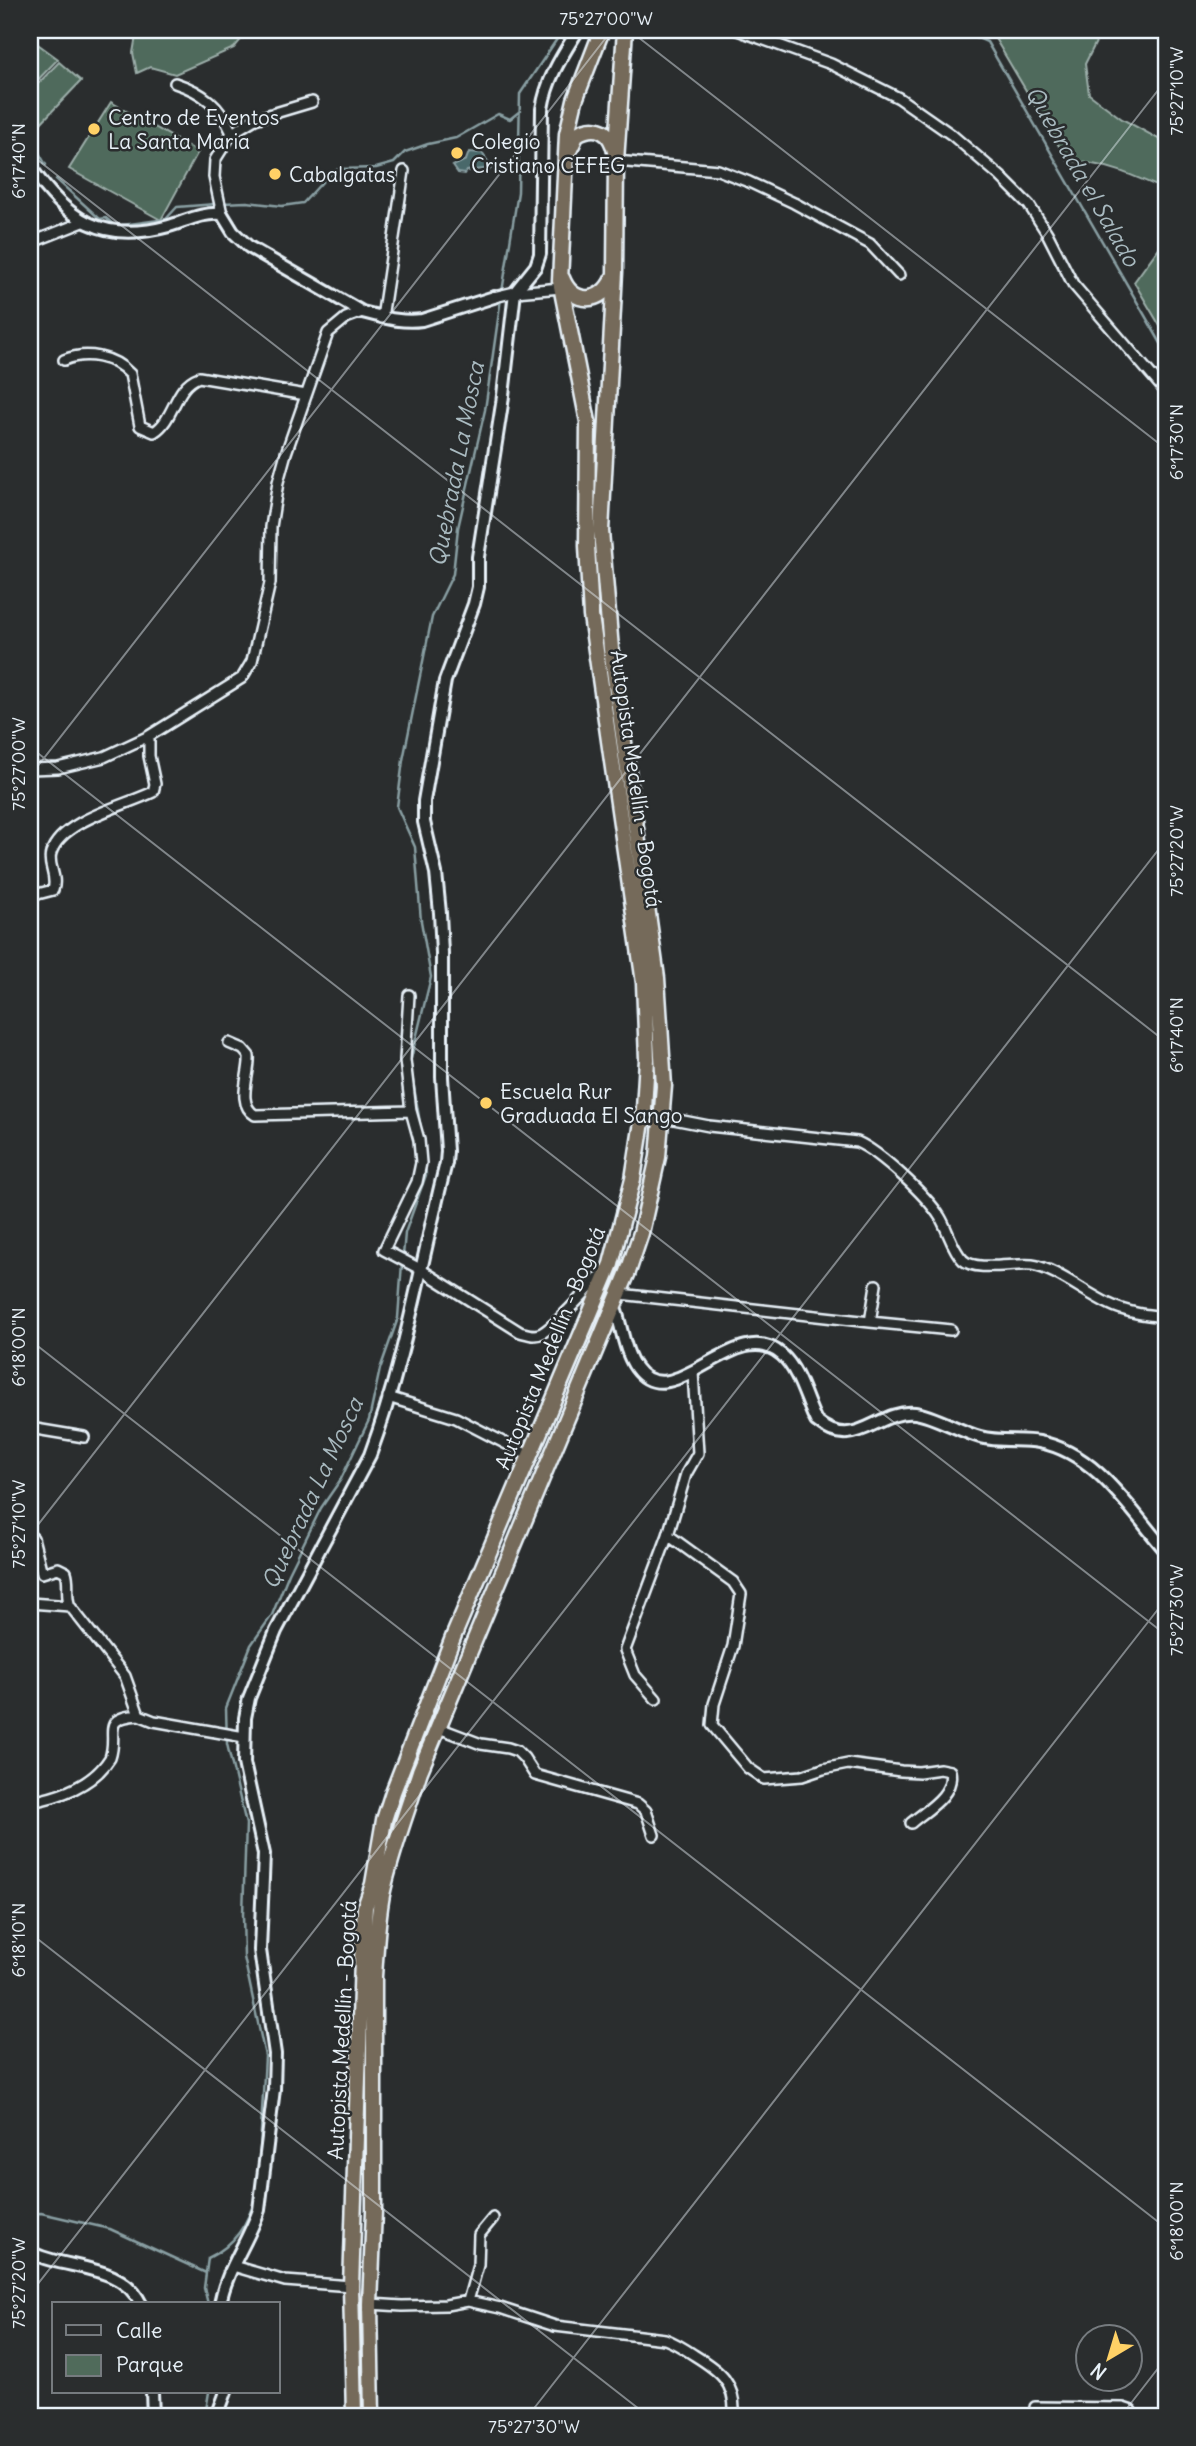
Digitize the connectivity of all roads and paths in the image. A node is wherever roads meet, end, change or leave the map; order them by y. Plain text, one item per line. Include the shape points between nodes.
1 (578, 30) edge
2 (602, 30) edge
3 (625, 30) edge
4 (737, 30) edge
5 (175, 83) dead end
6 (312, 102) dead end
7 (232, 133) junction
8 (616, 161) junction
9 (30, 166) edge
10 (565, 169) junction
11 (404, 171) dead end
12 (221, 212) junction
13 (83, 222) junction
14 (30, 243) edge
15 (561, 270) junction
16 (615, 272) junction
17 (899, 275) dead end
18 (561, 288) junction
19 (510, 293) junction
20 (494, 297) joint
21 (362, 312) junction
22 (382, 318) junction
23 (64, 360) dead end
24 (1166, 392) edge
25 (306, 394) junction
26 (149, 736) junction
27 (30, 769) edge
28 (30, 896) edge
29 (409, 995) dead end
30 (229, 1042) dead end
31 (411, 1111) junction
32 (663, 1117) junction
33 (611, 1264) junction
34 (420, 1269) junction
35 (876, 1285) dead end
36 (618, 1301) junction
37 (1166, 1317) edge
38 (870, 1322) junction
39 (951, 1330) dead end
40 (693, 1372) junction
41 (388, 1397) junction
42 (30, 1427) edge
43 (83, 1437) dead end
44 (530, 1456) junction
45 (668, 1535) junction
46 (30, 1536) edge
47 (1166, 1551) edge
48 (30, 1603) edge
49 (69, 1606) junction
50 (656, 1699) dead end
51 (139, 1715) junction
52 (439, 1728) junction
53 (239, 1736) junction
54 (30, 1802) edge
55 (911, 1823) dead end
56 (653, 1835) dead end
57 (493, 2218) dead end
58 (30, 2252) edge
59 (233, 2266) junction
60 (351, 2286) junction
61 (468, 2301) junction
62 (140, 2302) edge
63 (220, 2302) edge
64 (370, 2304) junction
65 (152, 2394) edge
66 (225, 2394) edge
67 (1035, 2407) dead end
68 (153, 2416) edge
69 (217, 2416) edge
70 (354, 2416) edge
71 (372, 2416) edge
72 (734, 2416) edge
73 (1132, 2416) edge

1 - 19 street via 545,91 540,254 536,266
2 - 10 highway, Autopista Medellín - Bogotá via 575,100
3 - 8 highway, Autopista Medellín - Bogotá
4 - 24 street via 831,64 899,98 953,135 1029,205 1073,284
5 - 7 street via 201,93 217,106
6 - 7 street via 255,119
7 - 12 street via 215,160
8 - 10 highway via 606,132 586,129 573,140
8 - 16 highway, Autopista Medellín - Bogotá
8 - 17 street via 718,170 749,182 870,243
9 - 13 street via 50,194
10 - 15 highway, Autopista Medellín - Bogotá
11 - 22 street
12 - 13 street via 128,233
12 - 21 street via 249,247
13 - 14 street
15 - 16 highway via 569,290 589,299 608,289
15 - 18 highway, Autopista Medellín - Bogotá
16 - 32 highway, Autopista Medellín - Bogotá via 601,531 611,649 658,986
18 - 19 street
18 - 33 highway, Autopista Medellín - Bogotá via 588,422 591,616 644,983 644,1109 633,1179
19 - 20 street
19 - 34 street via 502,404 478,557 478,587 445,681 424,801 440,913 447,1151
20 - 22 street via 422,320
21 - 22 street
21 - 25 street via 328,333
23 - 25 street via 91,355 124,368 130,374 140,426 154,432 190,380 200,377
25 - 26 street via 278,482 270,583 250,667 242,678
26 - 27 street via 104,757
26 - 28 street via 153,792 106,810 61,835 50,856 53,890
29 - 31 street via 405,1060
30 - 31 street via 249,1056 247,1104 255,1115
31 - 34 street via 421,1163 417,1182 384,1250
32 - 36 highway, Autopista Medellín - Bogotá via 641,1233
32 - 37 street via 857,1142 877,1154 934,1208 959,1254 969,1263 1033,1265 1111,1305
33 - 34 street via 554,1323 533,1335 520,1332
33 - 44 highway, Autopista Medellín - Bogotá
34 - 41 street
35 - 38 street
36 - 38 street
36 - 40 street via 627,1348 636,1368 649,1379 665,1382
36 - 52 highway, Autopista Medellín - Bogotá
38 - 39 street
40 - 45 street via 698,1453 686,1474
40 - 47 street via 723,1353 759,1346 783,1355 816,1421 832,1431 861,1432 893,1416 915,1413 981,1437 1054,1446 1092,1468
41 - 44 street via 456,1418
41 - 53 street via 370,1455 276,1630
42 - 43 street
44 - 60 highway, Autopista Medellín - Bogotá via 393,1792 365,1907
45 - 50 street via 625,1650 635,1675
45 - 55 street via 733,1582 741,1594 733,1646 712,1718 716,1730 748,1768 764,1779 802,1776 848,1764 950,1771 949,1787 942,1797
46 - 49 street via 42,1573 58,1568 66,1572
48 - 49 street
49 - 51 street via 125,1676
51 - 53 street
51 - 54 street via 125,1716 111,1726 110,1758 83,1786
52 - 56 street via 517,1751 534,1775 638,1804 646,1811
52 - 64 highway, Autopista Medellín - Bogotá via 400,1830 379,1918 374,1976
53 - 59 street via 264,1854 260,1950 275,2054 260,2210
57 - 61 street via 479,2235 478,2265
58 - 62 street via 115,2277 131,2288
59 - 60 street via 285,2281
59 - 63 street
60 - 70 highway, Autopista Medellín - Bogotá
61 - 64 street
61 - 72 street via 555,2326 674,2342 721,2373 729,2386
64 - 71 highway, Autopista Medellín - Bogotá
65 - 68 street
66 - 69 street
67 - 73 street via 1124,2408 1132,2411

